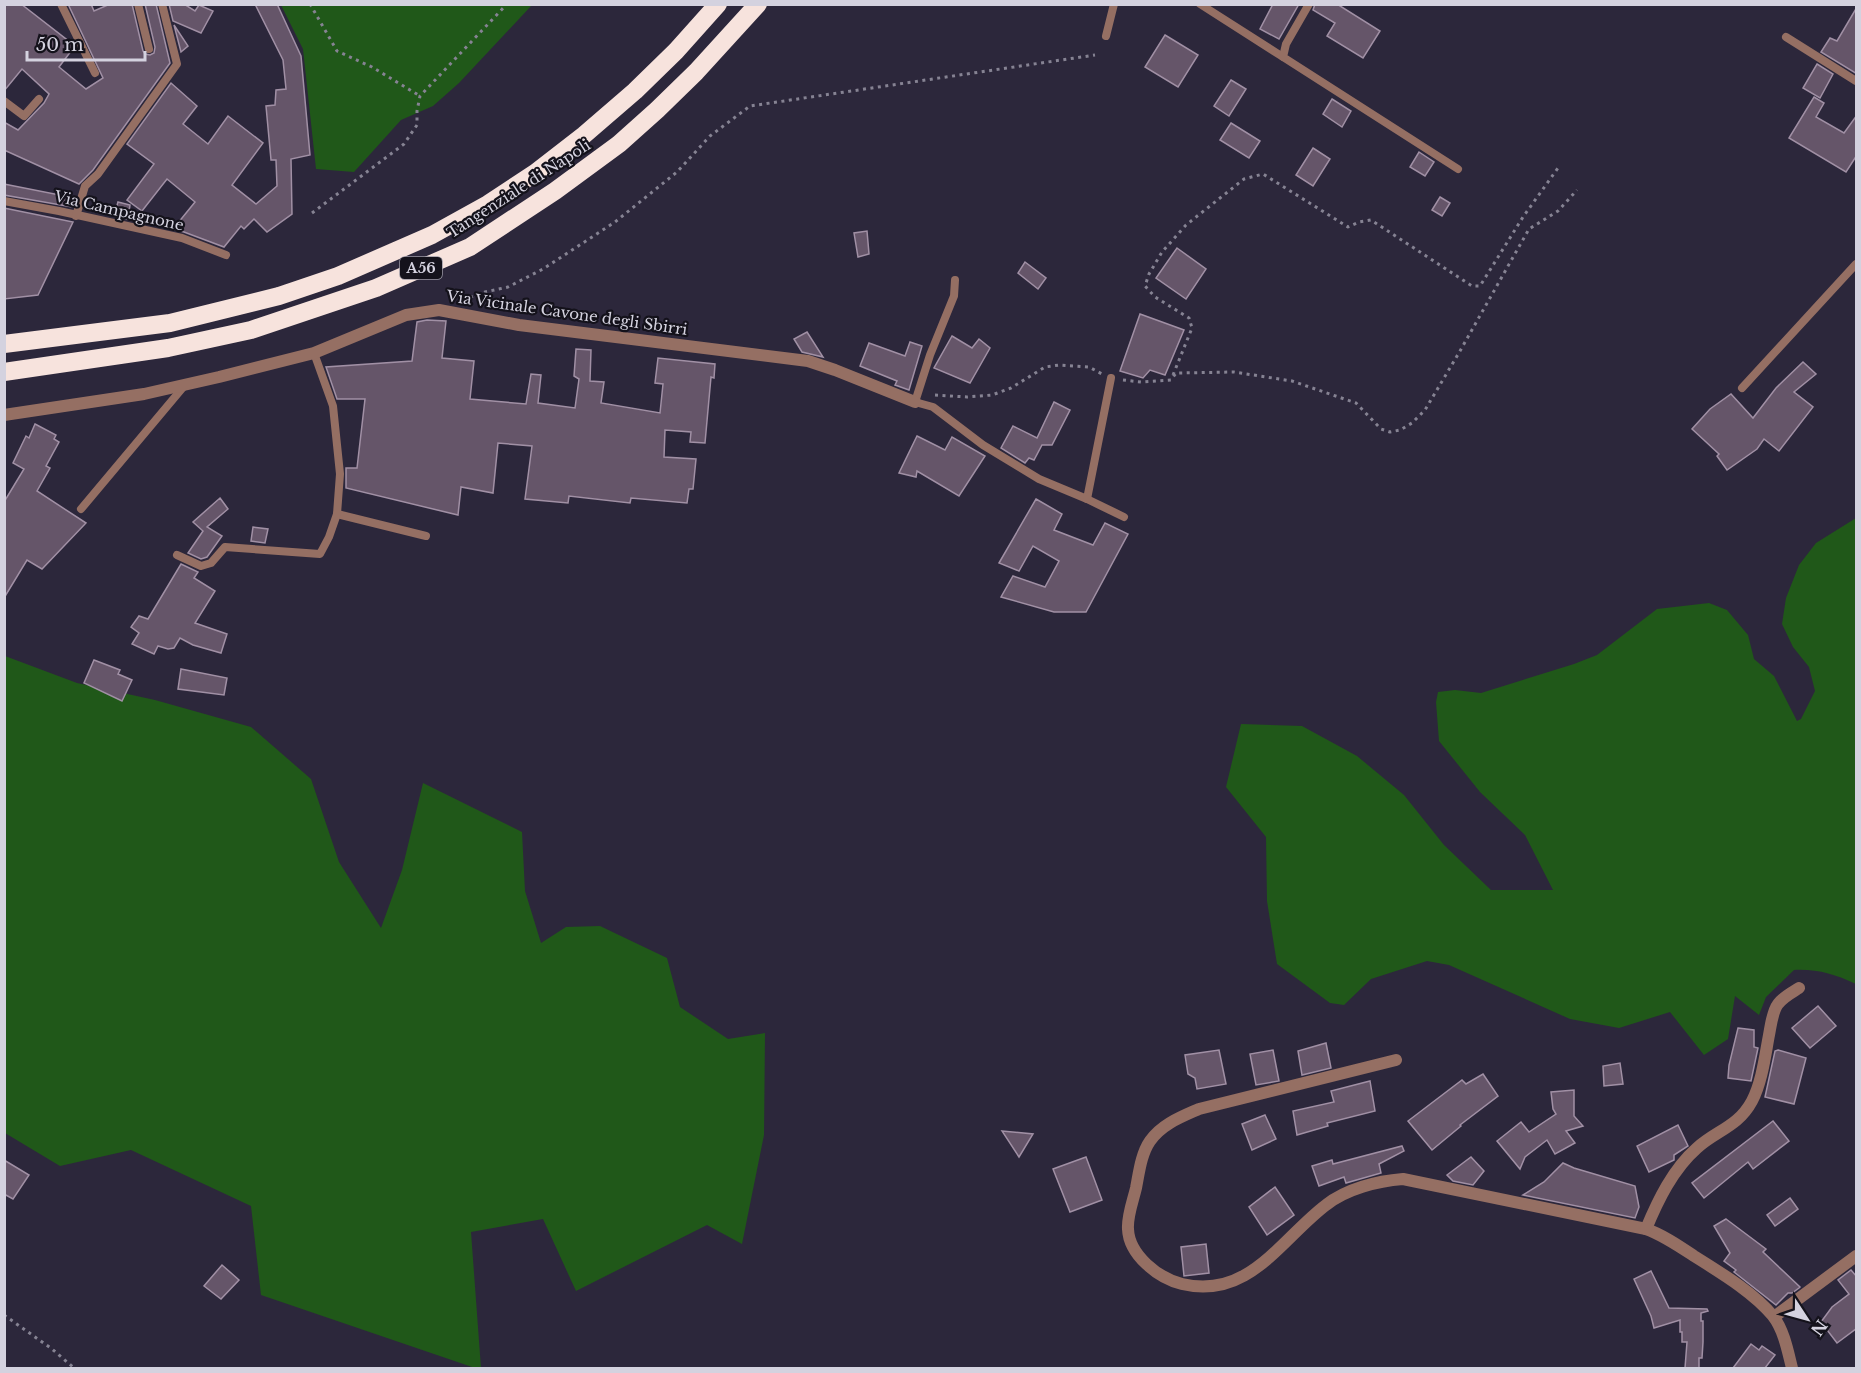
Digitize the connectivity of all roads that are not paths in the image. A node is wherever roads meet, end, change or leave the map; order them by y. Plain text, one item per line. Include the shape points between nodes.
1 (61, 4) edge
2 (138, 4) edge
3 (162, 4) edge
4 (718, 4) edge
5 (758, 4) edge
6 (1114, 4) edge
7 (1200, 4) edge
8 (1309, 4) edge
9 (1106, 36) dead end
10 (1786, 36) dead end
11 (149, 49) dead end
12 (1283, 57) junction
13 (95, 73) dead end
14 (1857, 81) edge
15 (39, 99) dead end
16 (4, 101) edge
17 (1458, 169) dead end
18 (4, 201) edge
19 (76, 216) junction
20 (226, 255) dead end
21 (1857, 264) edge
22 (955, 280) dead end
23 (4, 344) edge
24 (314, 353) junction
25 (4, 372) edge
26 (1112, 378) road end
27 (185, 385) junction
28 (1742, 388) dead end
29 (915, 402) junction
30 (4, 415) edge
31 (1088, 499) junction
32 (81, 509) dead end
33 (337, 514) junction
34 (1124, 518) dead end
35 (426, 536) dead end
36 (177, 555) dead end
37 (1799, 988) dead end
38 (1396, 1060) dead end
39 (1646, 1229) junction
40 (1857, 1256) edge
41 (1773, 1317) junction
42 (1792, 1368) edge

1 - 13 lane
2 - 11 lane
3 - 19 lane via 177,64 98,174 85,186
4 - 23 highway, Tangenziale di Napoli / A56 via 676,51 584,135 488,204 432,235 339,276 279,296 170,323
5 - 25 highway, Tangenziale di Napoli / A56 via 696,72 619,144 470,247 376,288 251,330 168,348
6 - 9 lane
7 - 12 lane
8 - 12 lane via 1286,44
10 - 14 lane
12 - 17 lane
15 - 16 lane via 24,116
18 - 19 lane, Via Campagnone
19 - 20 lane, Via Campagnone via 182,238
21 - 28 lane
22 - 29 lane via 954,296
24 - 27 street, Via Vicinale Cavone degli Sbirri
24 - 29 street, Via Vicinale Cavone degli Sbirri via 406,315 439,310 519,325 808,361
24 - 33 lane via 333,406 340,474
26 - 31 lane
27 - 30 street, Via Vicinale Cavone degli Sbirri
27 - 32 lane
29 - 31 lane via 933,406 983,445 1039,479
31 - 34 lane
33 - 35 lane
33 - 36 lane via 320,554 225,547 211,563 201,566
37 - 39 street via 1776,1006 1753,1098 1746,1110 1737,1122 1686,1158
38 - 39 street via 1199,1109 1158,1131 1142,1162 1128,1228 1143,1260 1157,1273 1182,1284 1217,1285 1247,1276 1326,1204 1342,1194 1385,1180 1402,1179
39 - 41 street via 1726,1276
40 - 41 street
41 - 42 street

